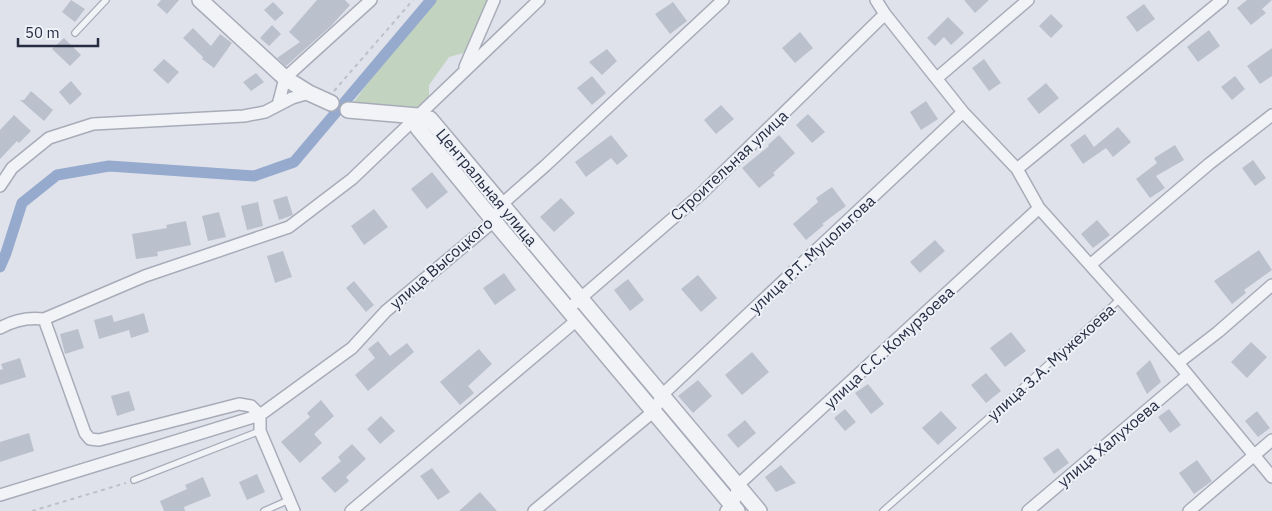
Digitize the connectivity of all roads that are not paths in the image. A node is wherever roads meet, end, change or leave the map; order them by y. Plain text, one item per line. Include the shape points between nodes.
1 (106, 0) edge
2 (200, 0) edge
3 (371, 0) edge
4 (494, 0) edge
5 (539, 0) edge
6 (723, 0) edge
7 (876, 0) edge
8 (1028, 0) edge
9 (1222, 0) edge
10 (885, 14) junction
11 (75, 33) dead end
12 (462, 72) junction
13 (285, 78) junction
14 (937, 78) junction
15 (309, 93) junction
16 (328, 102) road end
17 (278, 105) junction
18 (348, 110) dead end
19 (963, 112) junction
20 (1272, 115) edge
21 (420, 119) junction
22 (1017, 169) junction
23 (0, 186) edge
24 (502, 204) junction
25 (1039, 208) junction
26 (494, 221) junction
27 (1090, 265) junction
28 (1272, 285) edge
29 (580, 298) junction
30 (1120, 299) junction
31 (572, 315) junction
32 (0, 316) edge
33 (44, 319) junction
34 (11, 322) junction
35 (0, 328) edge
36 (1178, 363) junction
37 (1187, 376) junction
38 (662, 395) junction
39 (654, 412) junction
40 (260, 415) junction
41 (260, 431) junction
42 (1272, 440) edge
43 (1254, 455) junction
44 (1272, 477) edge
45 (134, 480) road end
46 (738, 485) junction
47 (0, 495) edge
48 (292, 506) edge
49 (732, 509) edge
50 (264, 511) edge
51 (351, 511) edge
52 (534, 511) edge
53 (759, 511) edge
54 (883, 511) edge
55 (1028, 511) edge
56 (1189, 511) edge

1 - 11 lane
2 - 13 street
3 - 13 street
4 - 12 street
5 - 12 street
6 - 24 street, улица Высоцкого
7 - 10 street, улица З.А. Мужехоева
8 - 14 street
9 - 22 street
10 - 14 street, улица З.А. Мужехоева
10 - 29 street, Строительная улица via 702,194
12 - 21 street
13 - 15 street
13 - 17 street
14 - 19 street, улица З.А. Мужехоева
15 - 16 street
15 - 17 street
17 - 23 street via 266,112 244,116 93,124 49,138 12,168
18 - 21 street
19 - 22 street, улица З.А. Мужехоева
19 - 38 street, улица Р.Т. Муцольгова
20 - 27 street
21 - 24 street, Центральная улица via 430,119
21 - 26 street, Центральная улица via 418,128
21 - 33 street via 352,179 289,227 145,276
22 - 25 street, улица З.А. Мужехоева
24 - 26 street, улица Высоцкого
24 - 29 street, Центральная улица
25 - 27 street, улица З.А. Мужехоева
25 - 46 street, улица С.С. Комурзоева
26 - 31 street, Центральная улица
26 - 40 street, улица Высоцкого via 386,311 352,348
27 - 30 street, улица З.А. Мужехоева
28 - 36 street
29 - 31 street, Строительная улица
29 - 38 street, Центральная улица
30 - 36 street
30 - 54 lane, улица З.А. Мужехоева
31 - 39 street, Центральная улица
31 - 51 street, Строительная улица
32 - 34 street
33 - 34 street
33 - 40 street via 85,433 90,439 99,440 239,404 251,406
34 - 35 street
36 - 37 street
37 - 43 street
37 - 55 street, улица Халухоева
38 - 39 street
38 - 46 street, Центральная улица
39 - 49 street, Центральная улица
39 - 52 street
40 - 41 street
40 - 47 street, улица Высоцкого
41 - 45 lane
41 - 48 street
42 - 43 street
43 - 44 street
43 - 56 street
46 - 49 street
46 - 53 street, Центральная улица
48 - 50 lane

